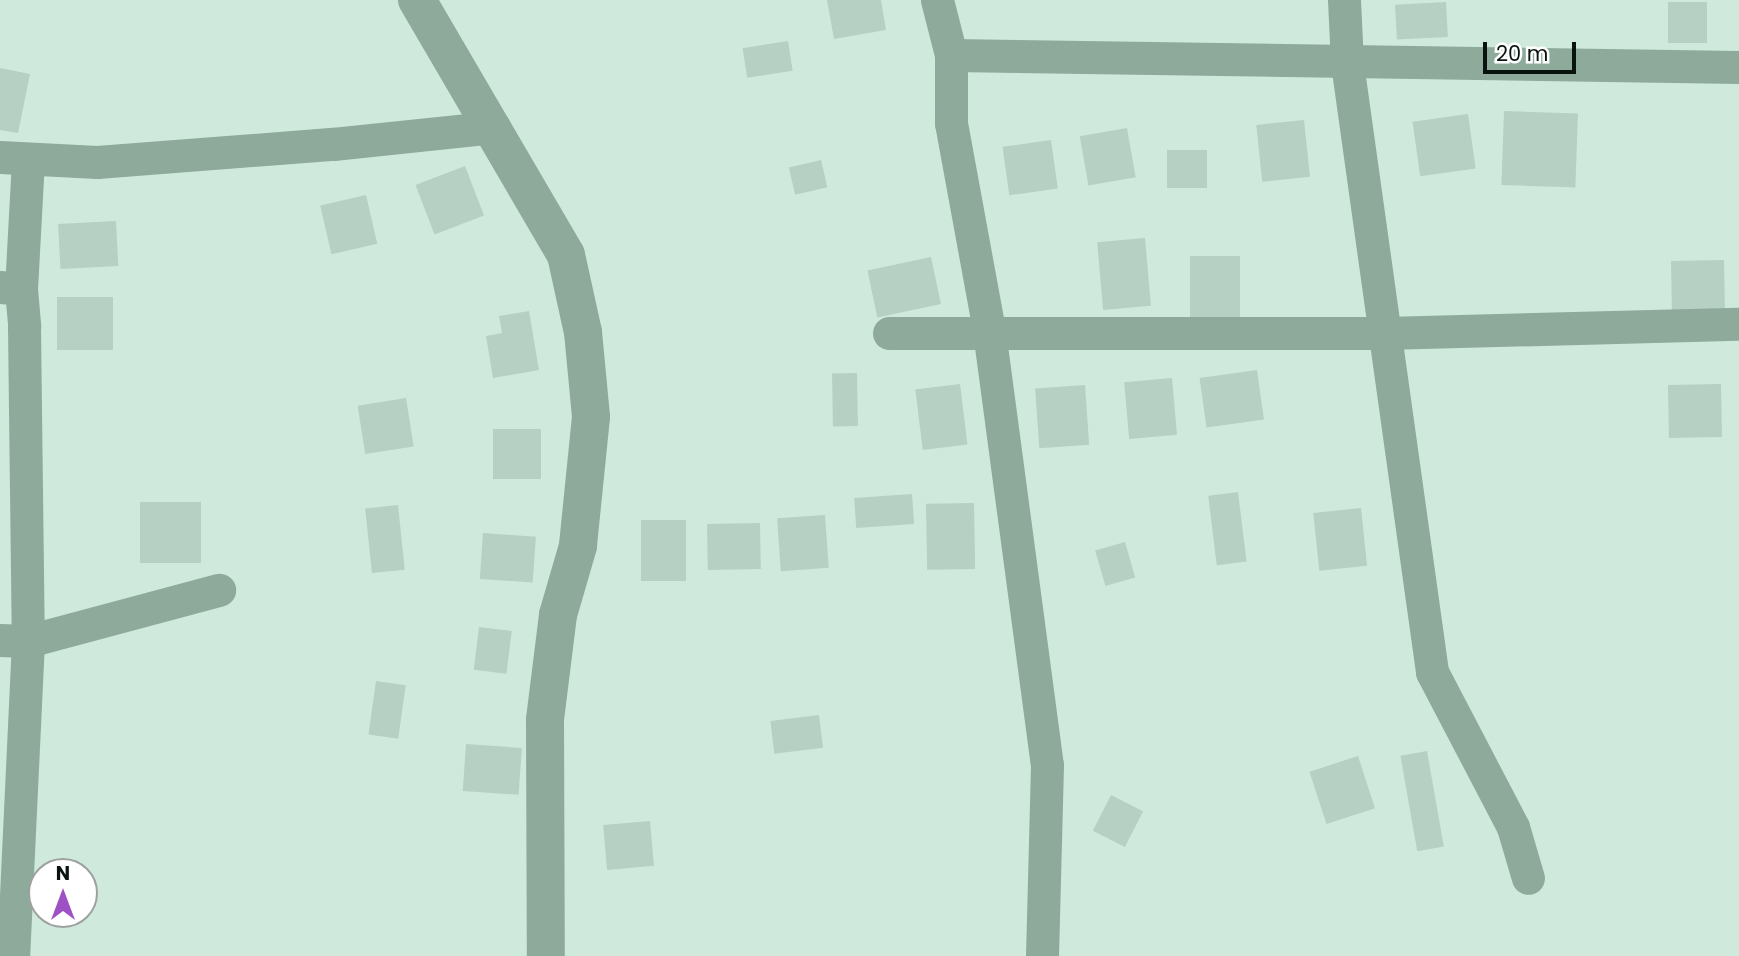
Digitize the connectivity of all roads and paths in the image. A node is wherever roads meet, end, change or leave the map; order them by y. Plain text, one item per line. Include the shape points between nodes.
1 (417, 0) edge
2 (937, 0) edge
3 (1344, 0) edge
4 (951, 55) junction
5 (1347, 63) junction
6 (1739, 67) edge
7 (494, 127) junction
8 (14, 158) edge
9 (11, 288) edge
10 (1739, 324) edge
11 (989, 331) junction
12 (889, 333) dead end
13 (1385, 333) junction
14 (219, 590) dead end
15 (14, 640) edge
16 (1528, 878) dead end
17 (13, 956) edge
18 (546, 956) edge
19 (1042, 956) edge

1 - 7 street
2 - 4 street
3 - 5 street
4 - 5 street
4 - 11 street via 951,123
5 - 6 street
5 - 13 street
7 - 8 street via 97,162
7 - 18 street via 566,255 583,332 591,417 578,546 558,615 545,720
8 - 9 street
9 - 15 street
10 - 13 street
11 - 12 street
11 - 13 street
11 - 19 street via 1046,765
13 - 16 street via 1432,672 1513,827
14 - 15 street
15 - 17 street

